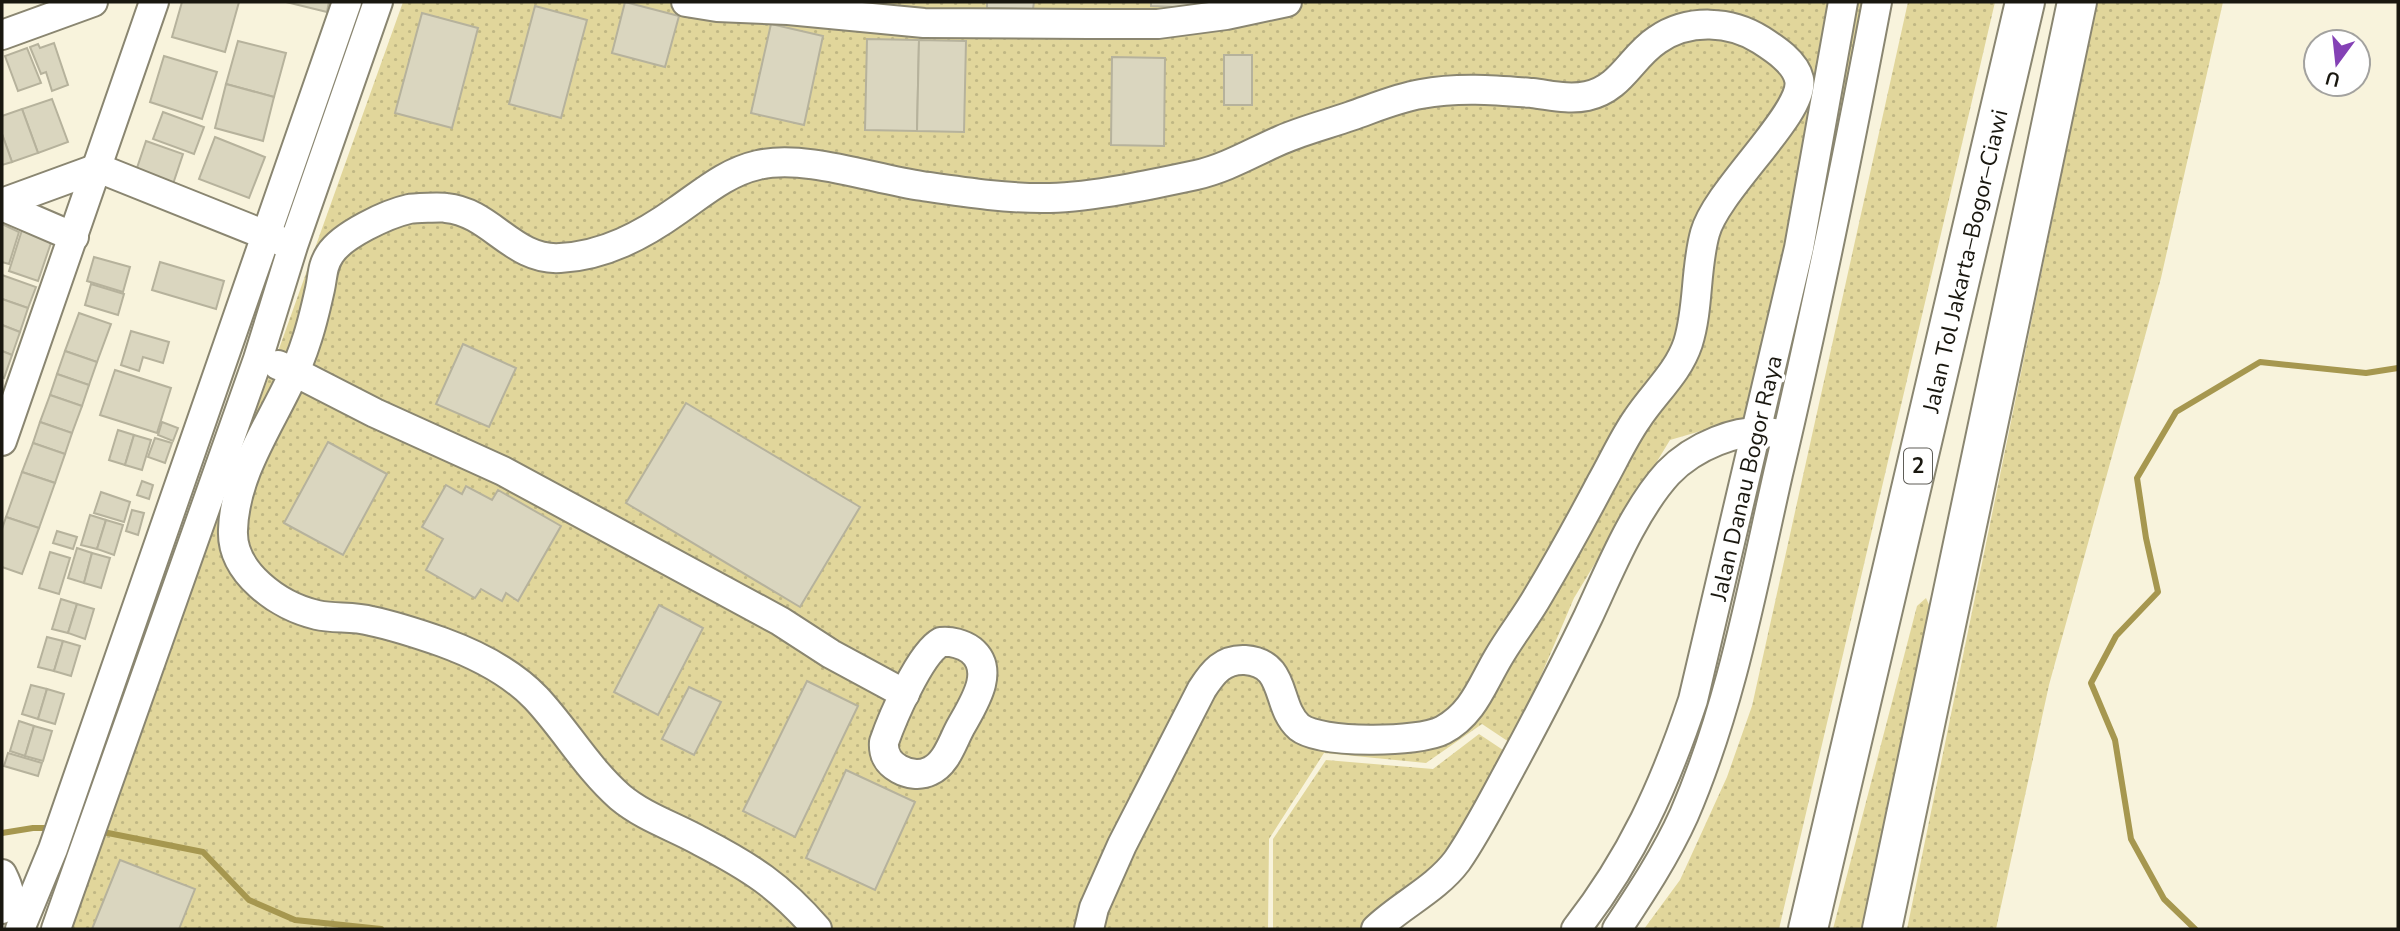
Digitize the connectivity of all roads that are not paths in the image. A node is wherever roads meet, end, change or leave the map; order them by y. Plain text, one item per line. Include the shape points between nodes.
1 (93, 2) edge
2 (154, 2) edge
3 (347, 2) edge
4 (378, 2) edge
5 (686, 2) edge
6 (1287, 2) edge
7 (1843, 2) edge
8 (1877, 2) edge
9 (2025, 2) edge
10 (2077, 2) edge
11 (829, 8) edge
12 (918, 12) edge
13 (2, 35) edge
14 (98, 168) junction
15 (2, 204) edge
16 (267, 236) junction
17 (74, 237) junction
18 (293, 246) junction
19 (258, 359) junction
20 (295, 372) junction
21 (1758, 430) junction
22 (1788, 435) junction
23 (2, 441) edge
24 (905, 694) junction
25 (2, 874) edge
26 (2, 909) edge
27 (20, 929) edge
28 (56, 929) edge
29 (817, 929) edge
30 (1089, 929) edge
31 (1376, 929) edge
32 (1576, 929) edge
33 (1617, 929) edge
34 (1808, 929) edge
35 (1882, 929) edge

1 - 13 street
2 - 14 street
3 - 16 street
4 - 18 street
5 - 11 street via 716,7
6 - 12 street via 1158,24
7 - 21 street, Jalan Danau Bogor Raya via 1799,248
8 - 22 street, Jalan Danau Bogor Raya
9 - 34 highway, Jalan Tol Jakarta–Bogor–Ciawi / 2
10 - 35 highway
11 - 12 street
14 - 15 street
14 - 16 street
14 - 17 street
15 - 17 street
16 - 18 street
16 - 27 street via 70,802
17 - 23 street
18 - 19 street
19 - 20 street
19 - 28 street
20 - 24 street via 503,471
20 - 29 street via 242,480 234,512 231,545 255,581 278,600 316,615 361,618 408,631 454,646 493,666 531,692 596,773 626,802 770,881
20 - 30 street via 306,345 325,259 345,238 407,209 443,207 474,214 533,257 558,258 594,253 630,240 727,176 762,163 793,162 922,186 1051,198 1203,174 1305,130 1435,91 1470,89 1566,97 1597,93 1623,76 1660,38 1683,29 1735,26 1758,38 1791,64 1801,88 1790,113 1716,206 1704,235 1687,348 1634,423 1469,709 1450,726 1425,737 1398,741 1314,734 1293,719 1273,674 1263,666 1238,660 1222,665 1213,673 1122,845
21 - 22 street
21 - 31 street via 1688,456 1668,473 1618,554 1555,686 1468,844 1444,876
21 - 32 street, Jalan Danau Bogor Raya via 1693,700 1673,759 1633,844
22 - 33 street, Jalan Danau Bogor Raya via 1746,620 1702,769 1683,818
24 - 24 street via 883,749 897,768 926,773 945,757 976,698 983,674 980,660 966,647 941,642 925,657
25 - 26 street via 10,890

